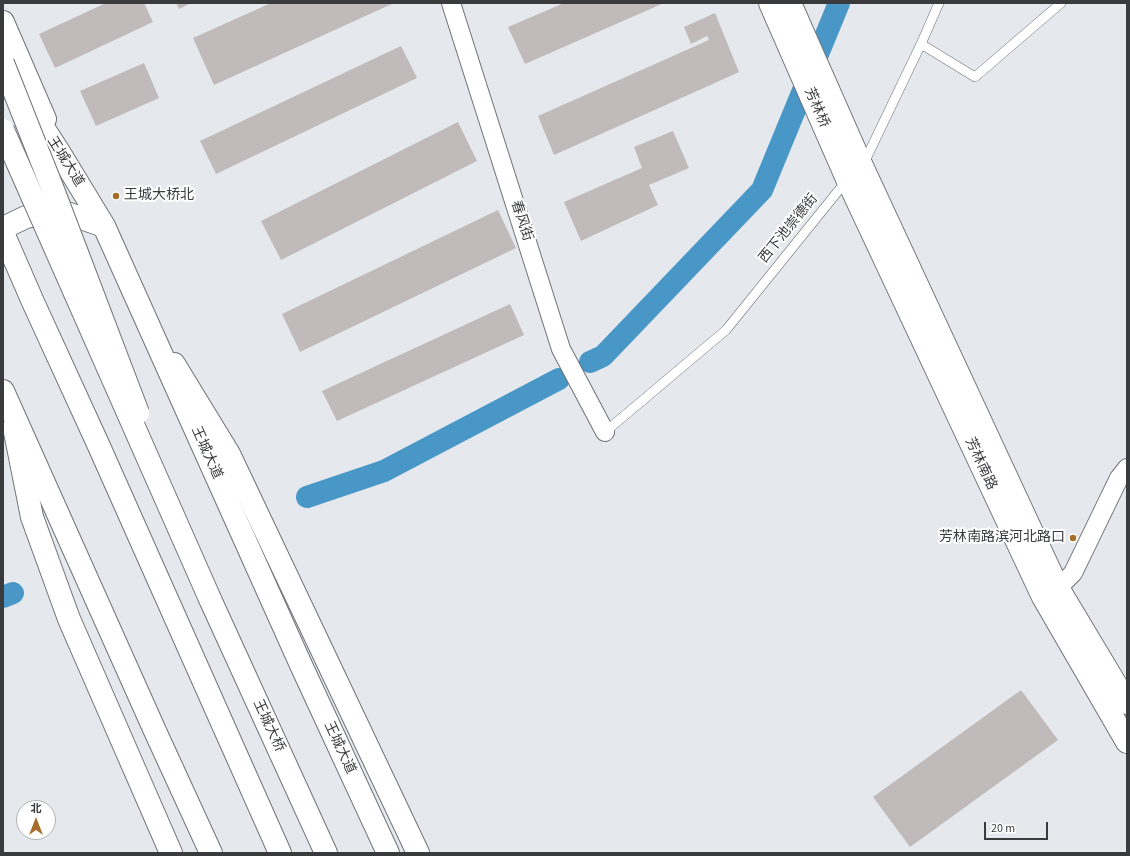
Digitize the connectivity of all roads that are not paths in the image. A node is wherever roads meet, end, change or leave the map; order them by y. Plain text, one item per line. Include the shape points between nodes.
1 (451, 3) edge
2 (770, 3) edge
3 (790, 3) edge
4 (939, 3) edge
5 (1061, 3) edge
6 (3, 22) edge
7 (793, 32) junction
8 (921, 44) junction
9 (3, 64) edge
10 (3, 130) edge
11 (59, 152) junction
12 (855, 173) junction
13 (104, 226) junction
14 (3, 228) edge
15 (3, 233) edge
16 (3, 245) edge
17 (33, 302) junction
18 (146, 318) junction
19 (6, 405) edge
20 (605, 432) joint
21 (1127, 468) edge
22 (1050, 592) junction
23 (210, 599) junction
24 (1127, 703) edge
25 (1127, 742) edge
26 (171, 853) edge
27 (210, 853) edge
28 (280, 853) edge
29 (326, 853) edge
30 (388, 853) edge
31 (418, 853) edge

1 - 20 street, 春风街 via 561,349
2 - 7 main road
3 - 7 main road
4 - 8 lane, 西下池崇德街
5 - 8 lane via 975,77
6 - 11 main road
7 - 12 main road, 芳林桥
8 - 12 lane, 西下池崇德街
9 - 11 main road, 王城大道
9 - 23 main road, bridge
10 - 23 main road, bridge
11 - 13 main road, 王城大道
12 - 20 lane, 西下池崇德街 via 726,330
12 - 22 main road, 芳林南路
13 - 14 main road via 61,211 26,217
13 - 18 main road, 王城大道
15 - 17 main road
16 - 17 main road
17 - 28 main road
18 - 30 main road, 王城大道
18 - 31 main road via 229,454
19 - 26 main road via 32,517 66,612
19 - 27 main road
21 - 22 street via 1119,478 1073,573
22 - 24 main road, 芳林南路
22 - 25 main road, 芳林南路
23 - 29 main road, 王城大桥

